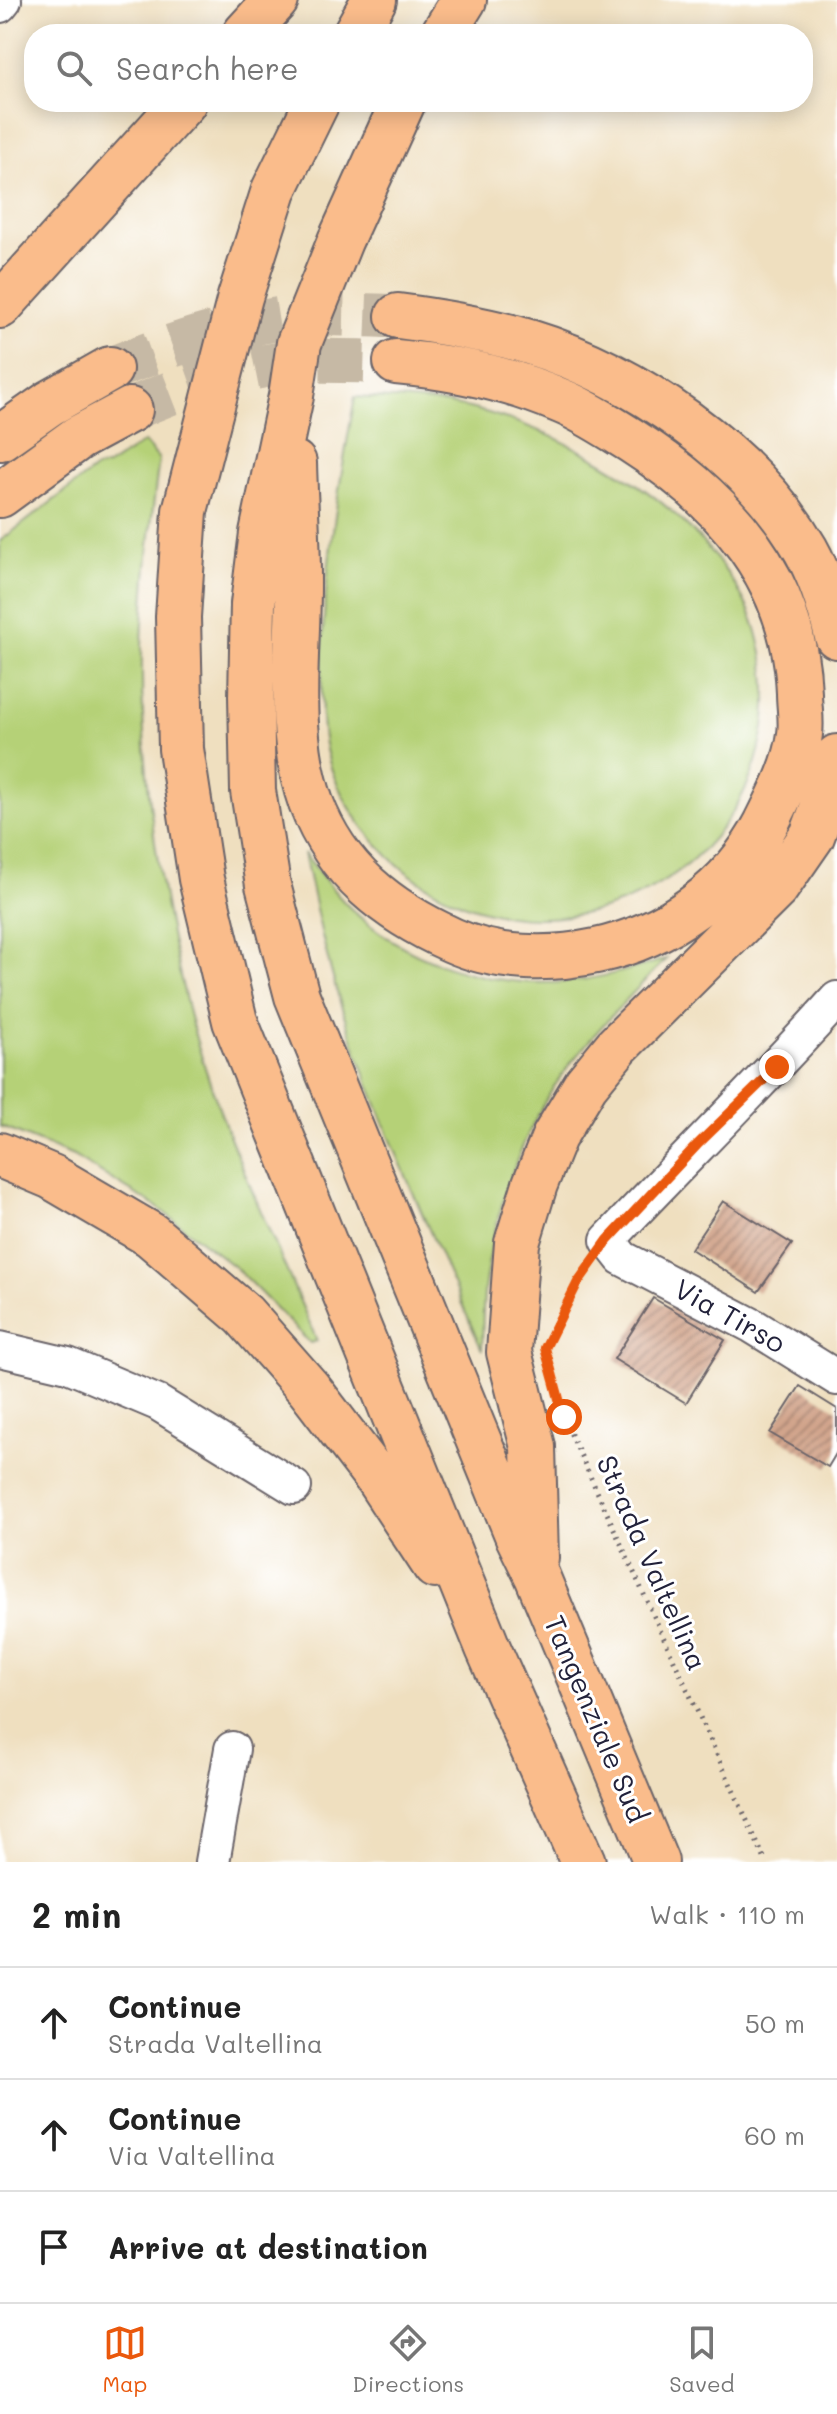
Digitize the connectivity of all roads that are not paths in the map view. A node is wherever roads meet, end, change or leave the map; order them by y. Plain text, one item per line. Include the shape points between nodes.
1 (276, 0) edge
2 (374, 0) edge
3 (464, 0) edge
4 (254, 24) edge
5 (361, 24) edge
6 (449, 24) edge
7 (175, 112) edge
8 (312, 112) edge
9 (398, 112) edge
10 (0, 306) edge
11 (398, 316) tunnel mouth
12 (396, 362) tunnel mouth
13 (110, 369) tunnel mouth
14 (291, 396) junction
15 (130, 410) tunnel mouth
16 (0, 438) edge
17 (0, 495) edge
18 (837, 636) edge
19 (837, 757) edge
20 (837, 999) edge
21 (0, 1155) edge
22 (0, 1349) edge
23 (837, 1378) edge
24 (294, 1487) dead end
25 (537, 1576) junction
26 (488, 1648) junction
27 (232, 1749) dead end
28 (212, 1862) edge
29 (583, 1862) edge
30 (656, 1862) edge

1 - 4 highway
2 - 5 highway
3 - 6 highway
7 - 10 highway
8 - 26 highway via 270,204 240,297 185,511 178,617 181,749 201,879 235,1021
9 - 14 highway via 299,343
11 - 18 highway via 459,324 531,343 598,370 663,406 716,446 782,514 807,552
12 - 14 highway via 451,367 511,383 563,401 609,427 655,456 732,522 779,594 790,625 799,690 800,733 785,787 757,840 718,888 672,924 621,946 568,957 500,954 463,946 414,923 372,893 335,852 311,802 295,728 298,577
13 - 16 highway
14 - 25 highway, Tangenziale Sud via 253,604 253,791 268,885 297,996
15 - 17 highway via 78,438
19 - 25 highway via 812,836 776,888 617,1046 586,1084 554,1137 535,1184 517,1243 509,1352 533,1447
20 - 23 street, Via Tirso via 697,1145 615,1249
21 - 26 highway via 52,1177 151,1235 244,1315 377,1478
22 - 24 street via 68,1365 158,1403
25 - 30 highway, Tangenziale Sud
26 - 29 highway
27 - 28 street

